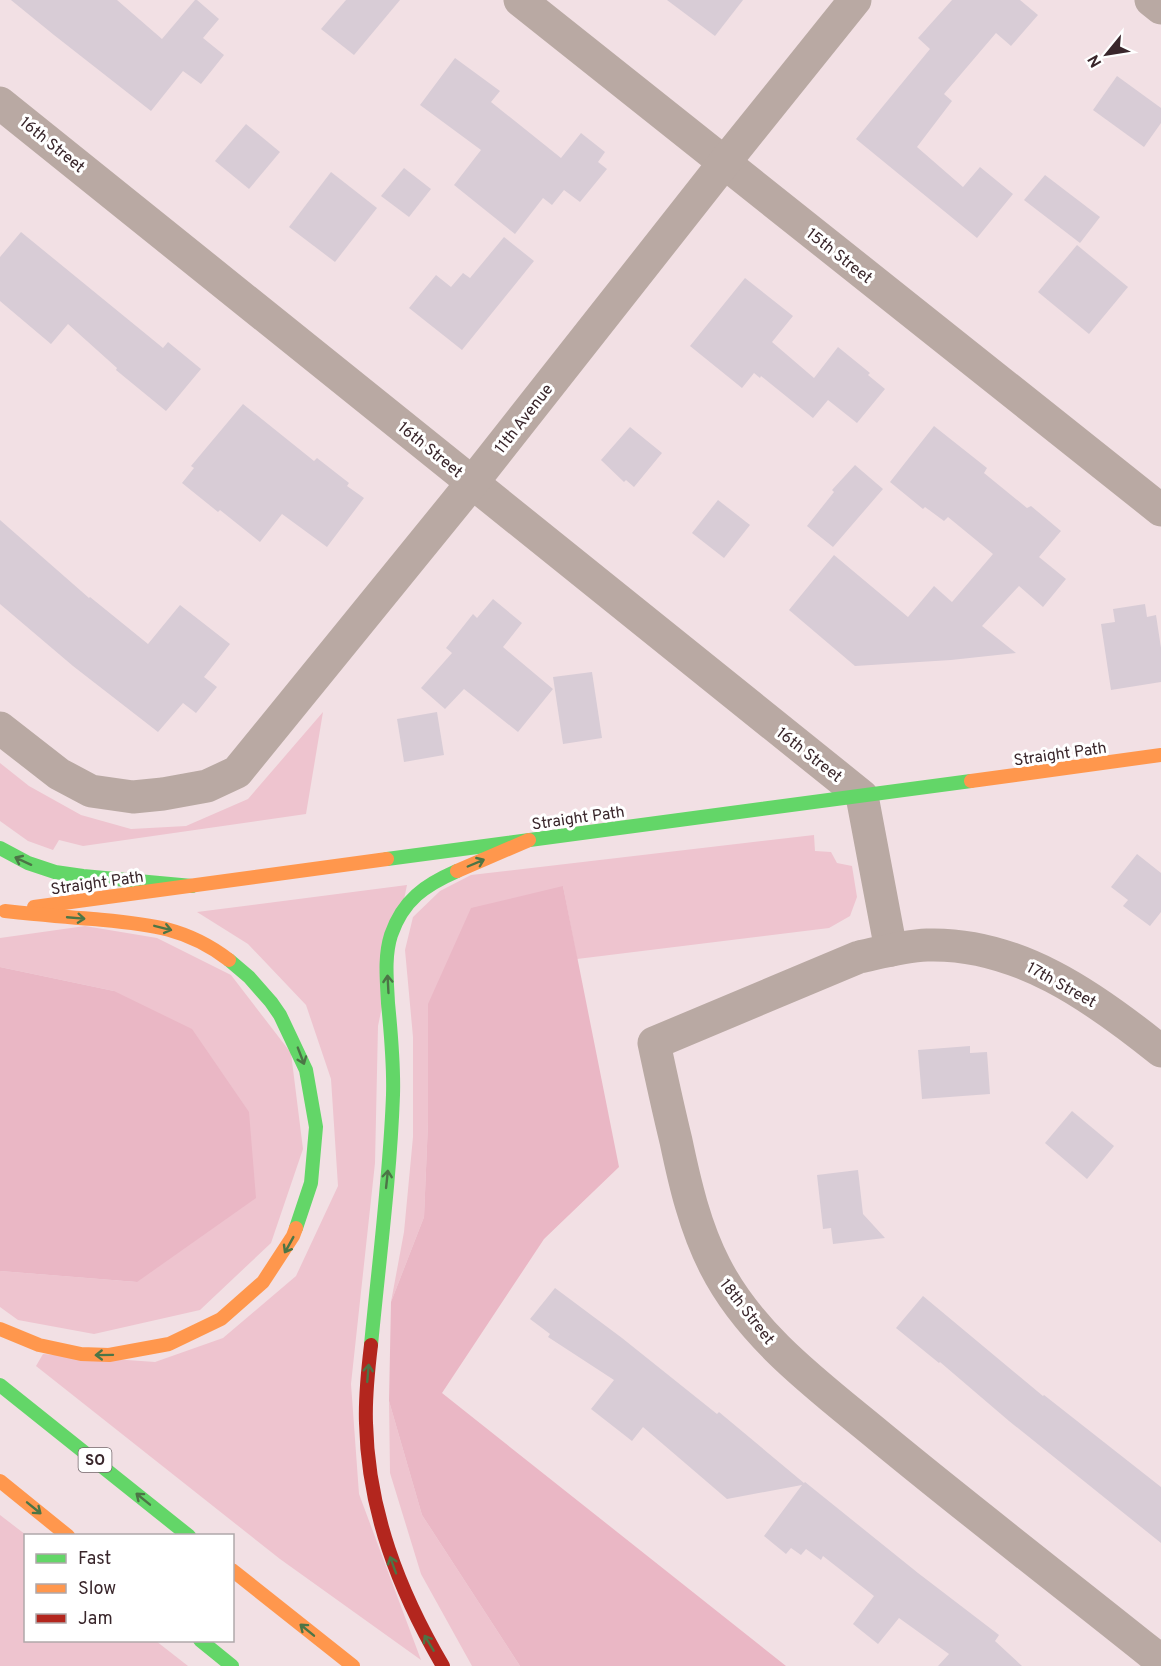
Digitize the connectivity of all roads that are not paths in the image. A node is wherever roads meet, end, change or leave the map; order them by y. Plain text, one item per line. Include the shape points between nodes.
1 (520, 0) edge
2 (855, 0) edge
3 (1151, 0) edge
4 (1161, 8) edge
5 (0, 103) edge
6 (724, 163) junction
7 (472, 483) junction
8 (1161, 510) edge
9 (0, 728) edge
10 (1161, 755) edge
11 (862, 796) junction
12 (529, 840) junction
13 (0, 848) edge
14 (192, 886) junction
15 (2, 911) edge
16 (891, 950) junction
17 (1161, 1051) edge
18 (0, 1329) edge
19 (0, 1385) edge
20 (0, 1481) edge
21 (66, 1534) edge
22 (186, 1534) edge
23 (234, 1572) edge
24 (201, 1642) edge
25 (1161, 1661) edge
26 (232, 1666) edge
27 (353, 1666) edge
28 (444, 1666) edge

1 - 6 street, 15th Street
2 - 6 street, 11th Avenue
3 - 4 street
5 - 7 street, 16th Street
6 - 7 street, 11th Avenue
6 - 8 street, 15th Street
7 - 9 street, 11th Avenue via 237,772 207,786 163,794 133,797 91,791 59,774
7 - 11 street, 16th Street
10 - 11 main road, Straight Path
11 - 12 main road, Straight Path
11 - 16 street
12 - 14 main road, Straight Path
28 -> 12 main road via 416,1619 391,1562 374,1496 366,1424 393,1091 388,944 403,912 424,888
14 -> 13 main road via 62,874 30,864
14 - 15 main road, Straight Path
15 -> 18 main road via 157,926 202,943 222,956 259,987 288,1028 307,1072 316,1117 316,1141 311,1189 285,1252 257,1289 205,1329 162,1348 95,1355 51,1349
16 - 17 street, 17th Street via 952,946 1017,960 1067,984
16 - 25 street, 18th Street via 859,957 654,1043 681,1167 704,1244 733,1296 795,1366
22 -> 19 main road, SO
20 -> 21 main road
27 -> 23 main road
24 - 26 main road

